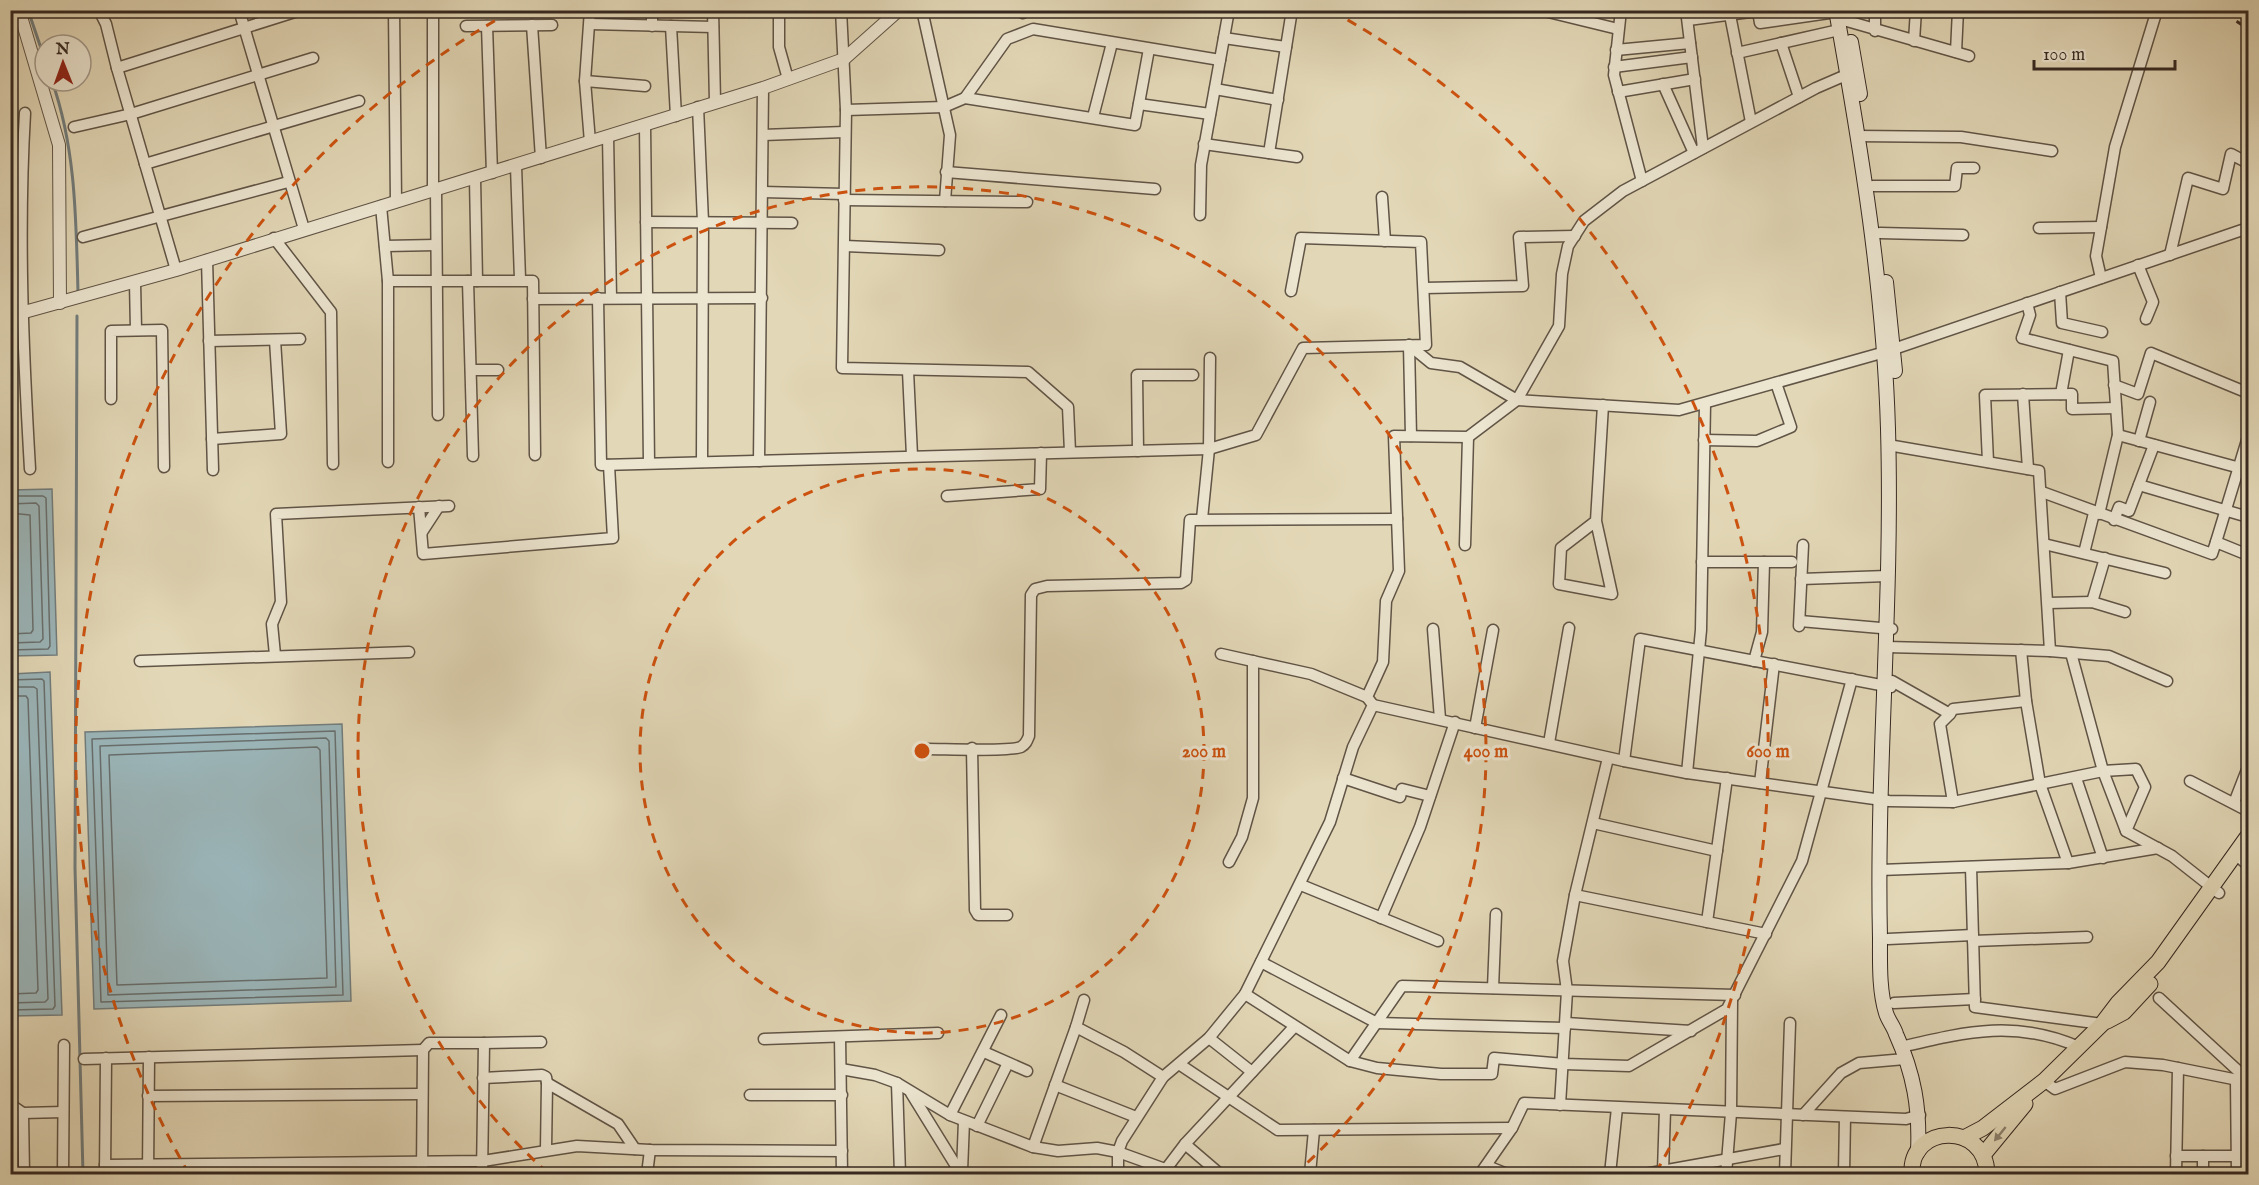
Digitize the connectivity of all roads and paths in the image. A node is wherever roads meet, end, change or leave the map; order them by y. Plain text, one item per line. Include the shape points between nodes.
1 (19, 10) edge
2 (99, 10) edge
3 (239, 10) edge
4 (301, 10) edge
5 (394, 10) edge
6 (433, 10) edge
7 (590, 10) edge
8 (652, 10) edge
9 (713, 10) edge
10 (779, 10) edge
11 (841, 10) edge
12 (899, 10) edge
13 (922, 10) edge
14 (1229, 10) edge
15 (1292, 10) edge
16 (1540, 10) edge
17 (1621, 10) edge
18 (1875, 10) edge
19 (1916, 10) edge
20 (1958, 10) edge
21 (2157, 10) edge
22 (1743, 12) edge
23 (1687, 15) edge
24 (1730, 15) junction
25 (1841, 17) edge
26 (590, 24) junction
27 (532, 25) junction
28 (552, 25) dead end
29 (466, 26) dead end
30 (487, 26) junction
31 (652, 26) junction
32 (671, 26) junction
33 (244, 27) junction
34 (713, 27) junction
35 (1618, 29) junction
36 (1875, 31) junction
37 (1224, 38) junction
38 (1914, 41) junction
39 (1112, 43) junction
40 (1690, 43) junction
41 (1781, 43) junction
42 (1286, 47) junction
43 (1149, 49) junction
44 (1616, 50) junction
45 (1956, 52) junction
46 (1737, 53) junction
47 (1968, 56) dead end
48 (1692, 57) junction
49 (313, 58) dead end
50 (844, 59) junction
51 (1220, 60) junction
52 (1614, 67) junction
53 (117, 68) junction
54 (256, 73) junction
55 (1852, 73) junction
56 (788, 79) junction
57 (1695, 79) junction
58 (585, 81) junction
59 (1663, 84) junction
60 (645, 86) dead end
61 (763, 88) junction
62 (1215, 89) junction
63 (1618, 92) junction
64 (1800, 97) junction
65 (965, 98) junction
66 (1278, 100) junction
67 (359, 101) dead end
68 (715, 102) junction
69 (1139, 104) junction
70 (944, 106) junction
71 (698, 107) junction
72 (846, 110) junction
73 (25, 113) dead end
74 (130, 114) junction
75 (1210, 114) junction
76 (675, 116) junction
77 (1093, 117) junction
78 (1751, 122) junction
79 (273, 126) junction
80 (645, 126) junction
81 (74, 127) dead end
82 (844, 132) junction
83 (763, 135) junction
84 (608, 136) junction
85 (1861, 136) junction
86 (590, 142) junction
87 (1204, 144) junction
88 (1698, 151) junction
89 (2052, 151) dead end
90 (1269, 153) junction
91 (1297, 157) dead end
92 (541, 158) junction
93 (2248, 163) edge
94 (145, 164) junction
95 (516, 166) junction
96 (1974, 168) dead end
97 (946, 172) junction
98 (492, 173) junction
99 (475, 178) junction
100 (1642, 181) junction
101 (288, 182) junction
102 (1873, 186) junction
103 (1155, 189) dead end
104 (434, 190) junction
105 (763, 192) junction
106 (844, 197) junction
107 (1382, 197) dead end
108 (945, 201) junction
109 (396, 202) junction
110 (1028, 202) dead end
111 (381, 206) junction
112 (1200, 215) dead end
113 (160, 217) junction
114 (646, 222) junction
115 (703, 222) junction
116 (763, 222) junction
117 (792, 223) dead end
118 (2101, 227) junction
119 (2039, 228) dead end
120 (2248, 228) edge
121 (304, 229) junction
122 (1880, 233) junction
123 (1963, 235) dead end
124 (1575, 236) junction
125 (83, 237) dead end
126 (274, 238) junction
127 (1385, 241) junction
128 (436, 244) junction
129 (385, 246) junction
130 (845, 246) junction
131 (939, 250) dead end
132 (2170, 255) junction
133 (207, 260) junction
134 (2138, 266) junction
135 (176, 270) junction
136 (2102, 278) junction
137 (520, 279) junction
138 (388, 281) junction
139 (438, 281) junction
140 (472, 281) junction
141 (135, 282) junction
142 (1424, 288) junction
143 (1291, 291) dead end
144 (2060, 292) junction
145 (647, 297) junction
146 (533, 298) junction
147 (598, 298) junction
148 (610, 298) junction
149 (704, 298) junction
150 (762, 298) junction
151 (60, 303) junction
152 (2027, 303) junction
153 (16, 315) edge
154 (2146, 319) dead end
155 (136, 330) junction
156 (2102, 332) dead end
157 (300, 339) dead end
158 (275, 340) junction
159 (209, 341) junction
160 (1409, 345) junction
161 (1889, 350) junction
162 (2069, 350) junction
163 (1210, 358) dead end
164 (471, 370) junction
165 (498, 370) dead end
166 (908, 371) junction
167 (1193, 375) dead end
168 (1776, 382) junction
169 (2114, 385) junction
170 (2248, 393) edge
171 (2024, 394) junction
172 (2061, 394) junction
173 (111, 399) dead end
174 (1516, 400) junction
175 (2150, 402) dead end
176 (1705, 404) junction
177 (1603, 405) junction
178 (2115, 408) junction
179 (438, 415) dead end
180 (2118, 435) junction
181 (1411, 436) junction
182 (1468, 436) junction
183 (2248, 437) edge
184 (212, 439) junction
185 (1704, 440) junction
186 (2139, 441) junction
187 (2154, 445) junction
188 (1892, 446) junction
189 (1209, 449) junction
190 (1138, 451) junction
191 (1070, 452) junction
192 (1041, 453) junction
193 (535, 455) dead end
194 (473, 456) dead end
195 (912, 456) junction
196 (759, 461) junction
197 (387, 462) dead end
198 (702, 462) junction
199 (1988, 462) junction
200 (649, 463) junction
201 (333, 464) dead end
202 (609, 465) junction
203 (164, 467) dead end
204 (2240, 468) junction
205 (30, 469) dead end
206 (2028, 469) junction
207 (213, 470) dead end
208 (2139, 485) junction
209 (2042, 492) junction
210 (947, 496) dead end
211 (419, 507) junction
212 (2227, 508) junction
213 (2096, 513) junction
214 (2248, 517) edge
215 (1203, 519) junction
216 (1397, 519) junction
217 (2114, 520) junction
218 (1596, 521) junction
219 (422, 532) junction
220 (2216, 542) junction
221 (2044, 544) junction
222 (1465, 545) dead end
223 (1803, 545) dead end
224 (2084, 553) junction
225 (2248, 555) edge
226 (2105, 558) junction
227 (1702, 562) junction
228 (1764, 562) junction
229 (1792, 562) dead end
230 (2165, 573) dead end
231 (1887, 576) junction
232 (1801, 579) junction
233 (2092, 602) junction
234 (2048, 603) junction
235 (2126, 612) dead end
236 (1569, 628) dead end
237 (1433, 629) dead end
238 (1889, 629) junction
239 (1493, 630) dead end
240 (1889, 647) junction
241 (1699, 650) junction
242 (2021, 650) junction
243 (2050, 651) junction
244 (409, 652) dead end
245 (2071, 653) junction
246 (1221, 654) dead end
247 (274, 656) junction
248 (140, 661) dead end
249 (1252, 661) junction
250 (1754, 661) junction
251 (1774, 664) junction
252 (1852, 679) junction
253 (2167, 681) dead end
254 (1889, 684) junction
255 (1370, 701) junction
256 (2026, 701) junction
257 (1950, 714) junction
258 (1440, 719) junction
259 (1455, 722) junction
260 (1476, 728) junction
261 (1549, 743) junction
262 (972, 748) junction
263 (927, 749) dead end
264 (1608, 758) junction
265 (1624, 761) junction
266 (2248, 766) edge
267 (2103, 771) junction
268 (1687, 773) junction
269 (1343, 778) junction
270 (1727, 778) junction
271 (2076, 778) junction
272 (2190, 781) dead end
273 (1760, 783) junction
274 (2040, 784) junction
275 (1822, 791) junction
276 (1430, 796) junction
277 (1886, 800) junction
278 (1953, 802) junction
279 (2234, 803) junction
280 (2248, 811) edge
281 (1593, 823) junction
282 (2126, 831) junction
283 (2248, 836) edge
284 (2158, 848) junction
285 (1717, 851) junction
286 (2103, 858) junction
287 (2246, 858) edge
288 (1229, 862) dead end
289 (2068, 862) junction
290 (1971, 867) junction
291 (1884, 870) junction
292 (1301, 885) junction
293 (2216, 891) junction
294 (1575, 895) junction
295 (1496, 914) dead end
296 (1007, 915) dead end
297 (1381, 918) junction
298 (1707, 922) junction
299 (1766, 934) junction
300 (2087, 937) dead end
301 (1973, 938) junction
302 (1888, 939) junction
303 (1438, 941) dead end
304 (1260, 962) junction
305 (1493, 988) junction
306 (1567, 991) junction
307 (1245, 994) junction
308 (1734, 998) junction
309 (2159, 998) dead end
310 (1975, 999) junction
311 (1084, 1000) dead end
312 (1894, 1003) junction
313 (1001, 1015) dead end
314 (1377, 1023) junction
315 (1790, 1023) dead end
316 (2102, 1024) junction
317 (1565, 1025) junction
318 (1076, 1027) junction
319 (1294, 1027) junction
320 (1692, 1031) junction
321 (1896, 1032) junction
322 (938, 1033) dead end
323 (840, 1037) junction
324 (1209, 1038) junction
325 (764, 1039) dead end
326 (541, 1042) dead end
327 (484, 1043) junction
328 (63, 1045) dead end
329 (2079, 1047) junction
330 (423, 1050) junction
331 (984, 1052) junction
332 (1903, 1053) junction
333 (149, 1057) junction
334 (84, 1059) dead end
335 (106, 1059) junction
336 (1350, 1061) junction
337 (1008, 1063) junction
338 (1179, 1064) junction
339 (1564, 1064) junction
340 (2178, 1068) junction
341 (841, 1069) junction
342 (1027, 1071) dead end
343 (1252, 1072) junction
344 (1163, 1077) junction
345 (483, 1078) junction
346 (2236, 1080) junction
347 (2044, 1081) junction
348 (2248, 1081) edge
349 (547, 1083) junction
350 (897, 1083) junction
351 (1055, 1085) junction
352 (909, 1090) junction
353 (421, 1094) junction
354 (750, 1095) dead end
355 (842, 1095) junction
356 (148, 1096) junction
357 (1229, 1097) junction
358 (10, 1104) edge
359 (1560, 1105) junction
360 (1617, 1108) junction
361 (1665, 1110) junction
362 (63, 1112) junction
363 (24, 1113) junction
364 (1731, 1113) junction
365 (950, 1114) junction
366 (1788, 1115) junction
367 (1803, 1115) junction
368 (1920, 1115) junction
369 (1136, 1117) junction
370 (1845, 1117) junction
371 (964, 1121) junction
372 (977, 1126) junction
373 (1512, 1128) junction
374 (1314, 1130) junction
375 (1964, 1138) junction
376 (1931, 1140) junction
377 (1185, 1144) junction
378 (1033, 1147) junction
379 (546, 1149) junction
380 (635, 1149) junction
381 (1784, 1149) junction
382 (650, 1150) junction
383 (842, 1151) junction
384 (1118, 1152) junction
385 (1918, 1152) junction
386 (1983, 1155) junction
387 (2176, 1156) junction
388 (2203, 1156) junction
389 (2243, 1156) edge
390 (1729, 1159) junction
391 (422, 1161) junction
392 (483, 1161) junction
393 (1487, 1166) junction
394 (105, 1169) edge
395 (148, 1169) edge
396 (207, 1169) edge
397 (268, 1169) edge
398 (1166, 1169) junction
399 (1663, 1171) junction
400 (961, 1173) edge
401 (1912, 1173) edge
402 (24, 1174) edge
403 (63, 1174) edge
404 (422, 1174) edge
405 (482, 1174) edge
406 (647, 1174) edge
407 (842, 1174) edge
408 (900, 1174) edge
409 (1118, 1174) edge
410 (1179, 1174) edge
411 (1220, 1174) edge
412 (1310, 1174) edge
413 (1479, 1174) edge
414 (1507, 1174) edge
415 (1610, 1174) edge
416 (1645, 1174) edge
417 (1726, 1174) edge
418 (1785, 1174) edge
419 (1844, 1174) edge
420 (1988, 1174) edge
421 (2176, 1174) edge
422 (2203, 1174) edge
423 (2237, 1174) edge

1 - 151 street via 59,145
2 - 53 street
3 - 33 street
4 - 33 street
5 - 109 street
6 - 104 street
7 - 26 street
8 - 31 street
9 - 34 street
10 - 56 street via 779,47
11 - 50 street
12 - 50 street
13 - 70 street
14 - 37 street
15 - 42 street
16 - 35 street
17 - 35 street
18 - 36 street
19 - 38 street
20 - 45 street
21 - 118 street via 2115,147
22 - 24 street
22 - 25 street via 1758,12 1760,24
23 - 24 street
23 - 40 street
24 - 46 street
25 - 36 street
25 - 41 street
25 - 55 main road
26 - 31 street
26 - 58 street
27 - 28 street
27 - 30 street
27 - 92 street
29 - 30 street
30 - 98 street
31 - 32 street
32 - 34 street
32 - 76 street
33 - 53 street
33 - 54 street
34 - 68 street
35 - 44 street
36 - 38 street
37 - 42 street
37 - 51 street
38 - 45 street
39 - 43 street
39 - 65 street via 1033,29 1007,39
39 - 77 street
40 - 44 street
40 - 48 street
41 - 46 street
41 - 64 street
42 - 66 street
43 - 51 street
43 - 69 street
44 - 52 street
45 - 47 street
46 - 78 street
48 - 52 street
48 - 57 street
49 - 54 street
50 - 56 street
50 - 72 street
51 - 62 street
52 - 63 street
53 - 74 street
54 - 74 street
54 - 79 street
55 - 64 street
55 - 85 main road
56 - 61 street
57 - 59 street
57 - 88 street
58 - 60 street
58 - 86 street
59 - 63 street
59 - 88 street
61 - 68 street
61 - 83 street
62 - 66 street
62 - 75 street
63 - 100 street
64 - 78 street
65 - 70 street
65 - 77 street
66 - 90 street
67 - 79 street
68 - 71 street
69 - 75 street
69 - 77 street via 1135,125
70 - 72 street
70 - 97 street via 950,135
71 - 76 street
71 - 115 street
72 - 82 street
73 - 153 street
74 - 81 street
74 - 94 street
75 - 87 street
76 - 80 street
78 - 88 street
79 - 94 street
79 - 101 street
80 - 84 street
80 - 114 street
82 - 83 street
82 - 106 street
83 - 105 street
84 - 86 street
84 - 148 street
85 - 89 street via 1961,137
85 - 102 main road
85 - 161 main road
86 - 92 street
87 - 90 street
87 - 112 street
88 - 100 street
90 - 91 street
92 - 95 street
93 - 132 street via 2231,154 2223,189 2188,178
94 - 113 street
95 - 98 street
95 - 137 street
96 - 102 street via 1957,168 1955,186
97 - 103 street
97 - 108 street
98 - 99 street
99 - 104 street
99 - 140 street
100 - 124 street via 1584,221
101 - 113 street
101 - 121 street
102 - 122 main road
104 - 109 street
104 - 128 street
105 - 106 street
105 - 116 street
106 - 108 street
106 - 130 street
107 - 127 street
108 - 110 street
109 - 111 street
111 - 121 street
111 - 129 street
113 - 125 street
113 - 135 street
114 - 115 street
114 - 145 street
115 - 116 street
115 - 149 street
116 - 117 street
116 - 150 street
118 - 119 street
118 - 136 street via 2096,256
120 - 132 street
121 - 126 street
122 - 123 street
122 - 161 main road
124 - 142 street via 1519,237 1523,286
124 - 174 street via 1568,246 1562,274 1559,326
126 - 133 street
126 - 201 street via 331,312
127 - 142 street via 1421,242
127 - 143 street via 1301,238
128 - 129 street
128 - 139 street
129 - 138 street
130 - 131 street
130 - 166 street via 842,368
132 - 134 street
133 - 135 street
133 - 159 street
134 - 136 street
134 - 154 street via 2153,302
135 - 141 street
136 - 144 street
137 - 140 street
137 - 146 street via 534,281
138 - 139 street
138 - 197 street
139 - 140 street
139 - 179 street
140 - 164 street
141 - 151 street
141 - 155 street
142 - 160 street via 1426,345
144 - 152 street
144 - 156 street via 2062,323
145 - 148 street
145 - 149 street
145 - 200 street
146 - 147 street
146 - 193 street
147 - 148 street
147 - 202 street via 601,465
149 - 150 street
149 - 198 street
150 - 196 street
151 - 153 street
152 - 161 street
152 - 162 street via 2030,315 2022,338
153 - 205 street
155 - 173 street via 111,331
155 - 203 street via 162,330
157 - 158 street
158 - 159 street
158 - 184 street via 281,434
159 - 184 street
160 - 174 street via 1431,363 1460,367
160 - 181 street
160 - 189 street via 1303,348 1256,435
161 - 168 street
161 - 188 main road
162 - 169 street via 2112,361
162 - 172 street
163 - 189 street
164 - 165 street
164 - 194 street
166 - 191 street via 1028,372 1068,407
166 - 195 street
167 - 190 street via 1137,375
168 - 176 street
168 - 185 street via 1791,427 1756,441
169 - 170 street via 2138,394 2151,353
169 - 178 street
171 - 172 street
171 - 199 street via 1985,395
171 - 206 street
172 - 178 street via 2072,394 2072,409
174 - 177 street
174 - 182 street
175 - 186 street
176 - 177 street via 1679,410
176 - 185 street
177 - 218 street
178 - 180 street
180 - 186 street
180 - 213 street
181 - 182 street
181 - 216 street via 1394,436
182 - 222 street
183 - 204 street
184 - 207 street
185 - 227 street
186 - 187 street
187 - 204 street
187 - 208 street
188 - 199 street
188 - 231 main road
188 - 238 main road
189 - 190 street
189 - 215 street
190 - 191 street
191 - 192 street
192 - 195 street
192 - 210 street via 1040,489
195 - 196 street
196 - 198 street
198 - 200 street
199 - 206 street
200 - 202 street
202 - 219 street via 613,538 423,554
204 - 212 street
206 - 209 street via 2039,471
208 - 212 street
208 - 217 street via 2129,511 2119,507
209 - 213 street
209 - 221 street
211 - 219 street
211 - 219 street via 444,506
211 - 247 street via 276,514 280,602 272,624
212 - 214 street
212 - 220 street
213 - 217 street
213 - 224 street
215 - 216 street
215 - 262 street via 1190,520 1189,571 1180,583 1035,589 1029,736 1023,746 1008,750
216 - 255 street via 1399,571 1386,601 1383,662
217 - 220 street via 2212,554
218 - 218 street via 1598,532 1612,594 1559,584 1561,548
220 - 225 street
221 - 224 street
221 - 234 street
223 - 232 street
224 - 226 street
226 - 230 street
226 - 233 street
227 - 228 street
227 - 241 street
228 - 229 street
228 - 250 street via 1761,632
231 - 232 street
231 - 238 main road
232 - 238 street via 1799,624
233 - 234 street
233 - 235 street
234 - 243 street
236 - 261 street
237 - 258 street
238 - 240 main road
239 - 260 street
240 - 242 street
240 - 254 main road
241 - 250 street
241 - 265 street via 1640,639
241 - 268 street
242 - 243 street
242 - 256 street
243 - 245 street
244 - 247 street
245 - 253 street via 2109,656
245 - 267 street
246 - 249 street
247 - 248 street
249 - 255 street via 1311,674
249 - 288 street via 1253,798 1242,837
250 - 251 street
251 - 252 street
251 - 273 street
252 - 254 street
252 - 275 street
254 - 257 street
254 - 277 main road
255 - 258 street
255 - 269 street
256 - 257 street via 1953,709
256 - 274 street
257 - 278 street via 1940,724
258 - 259 street
259 - 260 street
259 - 276 street
260 - 261 street
261 - 264 street
262 - 263 street
262 - 296 street via 975,913
264 - 265 street
264 - 281 street
265 - 268 street
266 - 279 street
267 - 271 street
267 - 282 street
267 - 282 street via 2136,769 2143,781 2145,787
268 - 270 street
269 - 276 street via 1400,797 1402,789
269 - 292 street via 1330,822
270 - 273 street
270 - 285 street
271 - 274 street
271 - 286 street
272 - 279 street
273 - 275 street
274 - 278 street
274 - 289 street
275 - 277 street
275 - 299 street via 1802,861
276 - 297 street
277 - 278 street
277 - 291 main road
279 - 280 street
281 - 285 street
281 - 294 street
282 - 284 street
283 - 293 main road
284 - 286 street
284 - 293 street
285 - 298 street
286 - 289 street
287 - 293 main road
289 - 290 street
290 - 291 street
290 - 301 street
291 - 302 main road
291 - 321 main road via 1881,981 1886,1014
292 - 297 street
292 - 304 street
293 - 316 main road via 2166,967 2124,1012
294 - 298 street
294 - 306 street via 1563,961
295 - 305 street
297 - 303 street
298 - 299 street
299 - 308 street
300 - 301 street
301 - 302 street
301 - 310 street
302 - 312 main road
304 - 307 street
304 - 314 street
305 - 306 street
305 - 314 street via 1402,986
306 - 308 street
306 - 317 street
307 - 319 street
307 - 324 street
308 - 320 street via 1727,1009
308 - 364 street
309 - 348 street
310 - 312 street
310 - 316 street via 1975,1007
311 - 318 street
312 - 321 main road
313 - 331 street
314 - 317 street
314 - 336 street
315 - 366 street
316 - 329 main road
317 - 320 street
317 - 339 street
318 - 344 street
318 - 351 street
319 - 336 street
319 - 343 street
320 - 339 street via 1629,1065
321 - 332 main road
322 - 323 street
323 - 325 street
323 - 341 street
324 - 338 street
324 - 343 street
326 - 327 street
327 - 330 street via 429,1043
327 - 345 street
328 - 362 street
329 - 332 street via 1995,1029 1967,1032
329 - 347 main road
330 - 333 street
330 - 353 street
331 - 337 street
331 - 365 street
332 - 367 street via 1859,1063 1841,1073
332 - 368 main road
333 - 335 street
333 - 356 street
334 - 335 street
335 - 394 street
336 - 339 street via 1377,1068 1441,1074 1492,1074 1494,1058
337 - 342 street
337 - 372 street
338 - 344 street
338 - 357 street
339 - 359 street
340 - 346 street
340 - 347 street via 2125,1062 2055,1089
340 - 387 street
341 - 350 street
341 - 355 street
343 - 357 street
344 - 369 street
345 - 349 street via 542,1075
345 - 392 street
346 - 348 street
346 - 389 street
347 - 375 main road
347 -> 386 main road
349 - 379 street
349 - 380 street via 618,1124
350 - 352 street
350 - 408 street
351 - 369 street
351 - 378 street
352 - 365 street
352 - 400 street
353 - 356 street
353 - 391 street
354 - 355 street
355 - 383 street
356 - 395 street
357 - 374 street via 1278,1130
357 - 377 street
358 - 363 street
359 - 360 street
359 - 373 street via 1524,1103
360 - 361 street
360 - 415 street
361 - 364 street
361 - 399 street
362 - 363 street
362 - 403 street
363 - 402 street
364 - 366 street
364 - 390 street
365 - 371 street
366 - 367 street
366 - 381 street
367 - 370 street
368 - 370 street via 1906,1119
368 - 376 main road
368 - 385 main road
369 - 384 street
370 - 419 street
371 - 372 street
371 - 400 street
372 - 378 street
373 - 374 street
373 - 393 street
374 - 412 street
375 - 376 main road via 1953,1135
375 - 386 main road
376 - 385 main road
377 - 398 street
377 - 411 street
378 - 384 street via 1052,1151 1087,1147
379 - 380 street
379 - 392 street
380 - 382 street
381 - 390 street
381 - 418 street
382 - 383 street
382 - 406 street
383 - 407 street
384 - 398 street
384 - 409 street
385 - 401 main road
386 - 420 main road
387 - 388 street
387 - 421 street
388 - 389 street
388 - 422 street
389 - 423 street
390 - 399 street
390 - 417 street
391 - 392 street
391 - 397 street
391 - 404 street
392 - 405 street
393 - 413 street
393 - 414 street
394 - 395 street
395 - 396 street
396 - 397 street
398 - 410 street
399 - 416 street

